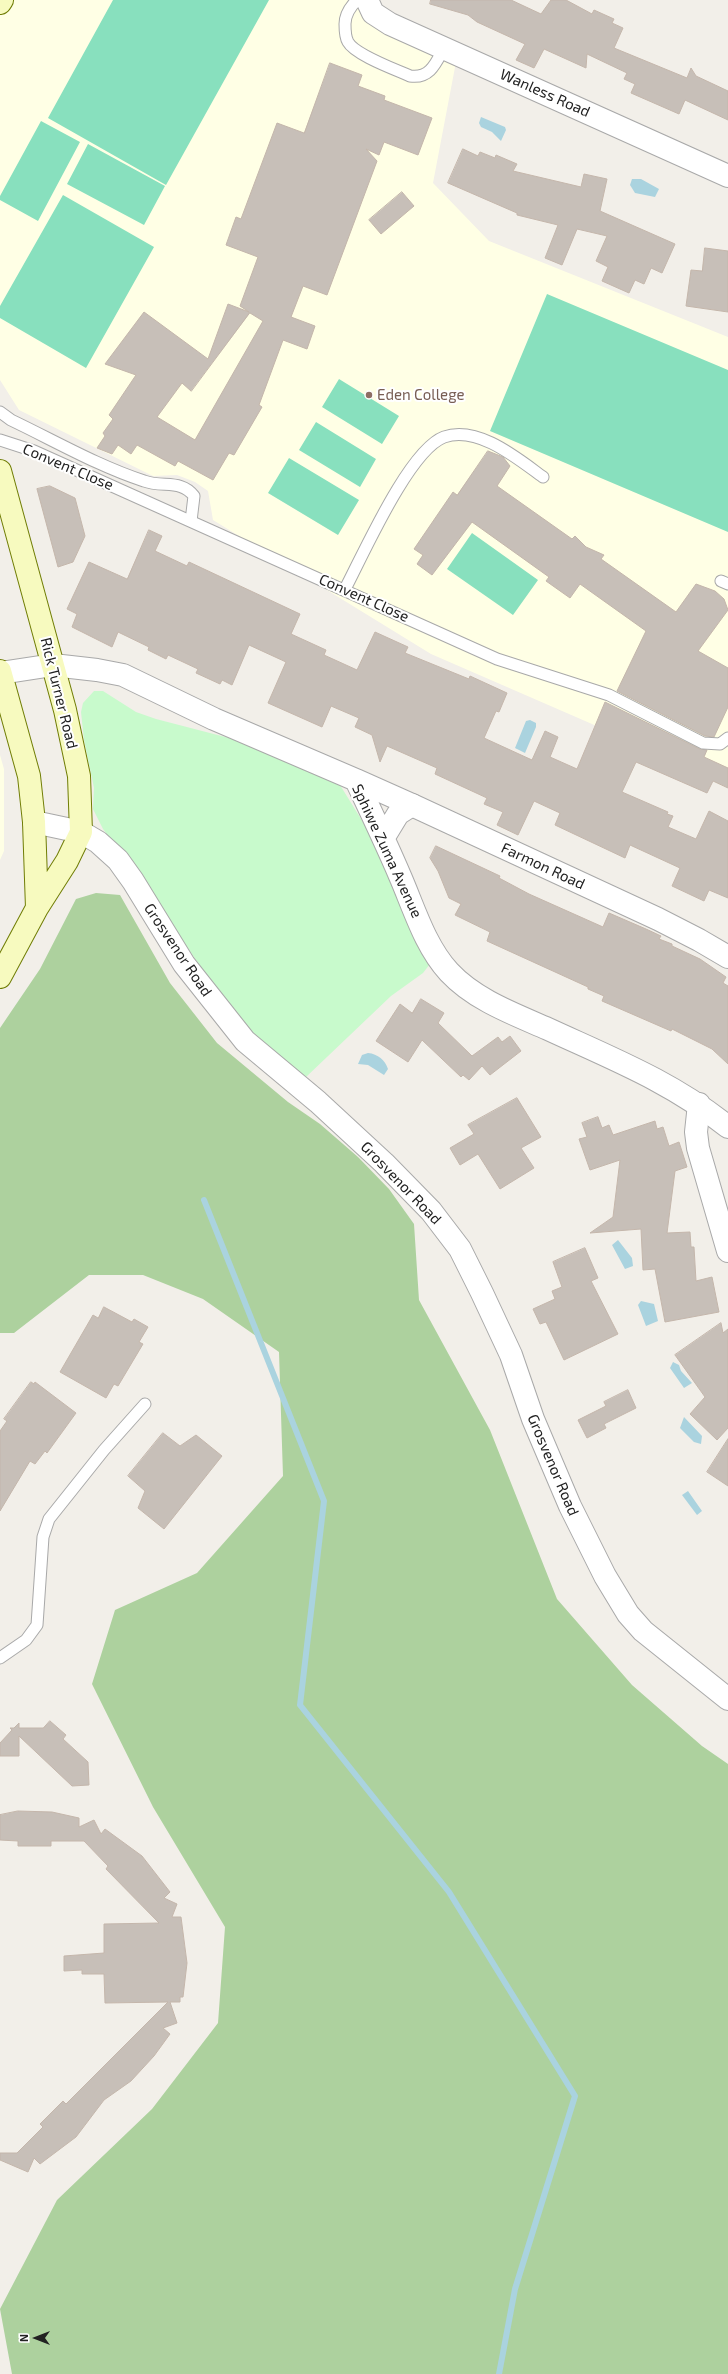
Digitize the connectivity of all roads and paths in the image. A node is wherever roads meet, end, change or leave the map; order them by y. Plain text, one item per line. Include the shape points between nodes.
1 (2, 0) edge
2 (364, 1) edge
3 (0, 3) edge
4 (444, 48) junction
5 (728, 176) edge
6 (0, 412) edge
7 (0, 440) edge
8 (0, 471) edge
9 (543, 477) dead end
10 (191, 521) junction
11 (345, 589) junction
12 (53, 665) junction
13 (0, 672) edge
14 (728, 738) edge
15 (356, 780) junction
16 (412, 805) junction
17 (34, 822) junction
18 (81, 832) junction
19 (384, 837) junction
20 (37, 908) junction
21 (728, 958) edge
22 (0, 977) edge
23 (699, 1104) junction
24 (728, 1127) edge
25 (728, 1251) edge
26 (145, 1404) dead end
27 (0, 1658) edge
28 (728, 1699) edge

1 - 3 main road
2 - 4 street, Wanless Road via 380,19
2 - 4 lane via 348,10 345,19 348,43 359,52 410,76 418,77 432,70
4 - 5 street, Wanless Road
6 - 10 lane via 11,420 128,476 148,483 179,484 188,489 194,496
7 - 10 lane, Convent Close via 34,451
8 - 12 main road, Rick Turner Road
9 - 11 lane via 512,454 488,441 462,435 444,437 426,451 408,472
10 - 11 lane, Convent Close
11 - 14 lane, Convent Close via 497,659 609,695 703,743 720,744
12 - 13 street, Sphiwe Zuma Avenue
12 - 15 street, Sphiwe Zuma Avenue via 123,675 214,719
12 - 18 main road, Rick Turner Road via 79,776
13 - 17 main road via 29,776
15 - 16 street, Farmon Road
15 - 19 street, Sphiwe Zuma Avenue
16 - 19 street via 398,814
16 - 21 street, Farmon Road via 658,919
17 - 18 street, Grosvenor Road
17 - 20 main road
18 - 20 main road, Rick Turner Road via 67,861
18 - 28 street, Grosvenor Road via 98,842 118,860 184,964 245,1041 318,1102 384,1163 431,1211 460,1249 511,1355 533,1419 570,1506 605,1576 628,1614 643,1631
19 - 23 street, Sphiwe Zuma Avenue via 432,950 463,985 485,1000 522,1018 660,1080
20 - 22 main road, Rick Turner Road
23 - 24 street, Sphiwe Zuma Avenue
23 - 25 street via 696,1132 698,1148
26 - 27 lane via 49,1519 43,1537 37,1625 26,1640

